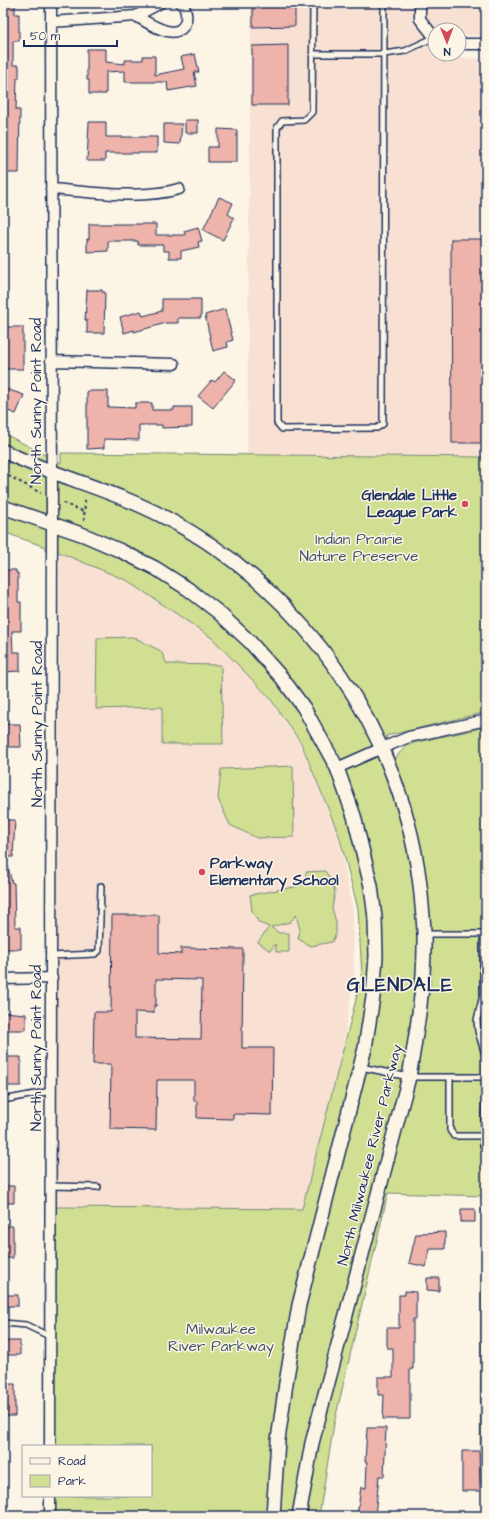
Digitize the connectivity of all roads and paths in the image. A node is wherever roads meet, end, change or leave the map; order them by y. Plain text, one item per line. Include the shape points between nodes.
1 (51, 3) edge
2 (160, 3) edge
3 (181, 3) edge
4 (313, 3) edge
5 (384, 3) edge
6 (420, 3) edge
7 (136, 16) junction
8 (51, 22) junction
9 (427, 28) edge
10 (427, 41) edge
11 (467, 44) edge
12 (486, 44) edge
13 (313, 54) junction
14 (384, 54) junction
15 (51, 189) junction
16 (179, 189) dead end
17 (51, 361) junction
18 (174, 364) dead end
19 (3, 451) edge
20 (51, 472) junction
21 (3, 473) edge
22 (85, 494) dead end
23 (51, 498) junction
24 (3, 507) edge
25 (85, 512) junction
26 (84, 524) dead end
27 (52, 525) junction
28 (486, 720) edge
29 (382, 748) junction
30 (337, 768) junction
31 (101, 886) dead end
32 (486, 918) edge
33 (486, 926) edge
34 (424, 934) junction
35 (484, 934) edge
36 (52, 956) junction
37 (52, 978) junction
38 (3, 979) edge
39 (486, 1058) edge
40 (486, 1066) edge
41 (360, 1067) junction
42 (409, 1077) junction
43 (486, 1077) edge
44 (450, 1078) junction
45 (51, 1091) junction
46 (3, 1100) edge
47 (483, 1136) junction
48 (486, 1150) edge
49 (51, 1186) junction
50 (98, 1187) dead end
51 (3, 1323) edge
52 (50, 1337) junction
53 (50, 1445) edge
54 (50, 1497) edge
55 (50, 1516) edge
56 (272, 1516) edge
57 (299, 1516) edge

1 - 8 street, North Sunny Point Road
2 - 7 street
3 - 7 street via 187,14 184,26 173,32
4 - 13 lane
5 - 14 lane
6 - 9 street via 420,19
7 - 8 street
8 - 15 street, North Sunny Point Road
10 - 14 lane via 405,51
11 - 12 street
13 - 14 lane
13 - 14 lane via 312,112 304,120 282,121 277,128 277,423 282,429 377,428 384,424
15 - 16 street via 145,195
15 - 17 street, North Sunny Point Road
17 - 18 street
17 - 20 street, North Sunny Point Road
19 - 20 street, North Milwaukee River Parkway
20 - 23 street, North Sunny Point Road
20 - 29 street, North Milwaukee River Parkway via 166,518 241,566 288,610 320,647 349,686
21 - 23 path
22 - 25 path
23 - 25 path
23 - 27 street, North Sunny Point Road
24 - 27 street, North Milwaukee River Parkway
25 - 26 path
27 - 30 street, North Milwaukee River Parkway via 84,535 155,568 218,612 250,642 282,678 304,708
27 - 36 street, North Sunny Point Road
28 - 29 street via 409,737
29 - 30 street
29 - 34 street, North Milwaukee River Parkway via 402,801 413,841
30 - 41 street, North Milwaukee River Parkway via 365,857 375,918 373,997
31 - 36 lane via 99,951 95,954
32 - 33 path via 483,918 483,926
34 - 35 lane
34 - 42 street, North Milwaukee River Parkway via 419,1018
35 - 39 lane via 483,994 477,1020
36 - 37 street, North Sunny Point Road
37 - 38 street
37 - 45 street, North Sunny Point Road
40 - 43 lane
41 - 42 lane
41 - 56 street, North Milwaukee River Parkway via 299,1305 278,1440
42 - 44 lane
42 - 57 street, North Milwaukee River Parkway via 312,1443
43 - 44 lane
43 - 47 lane
44 - 47 lane via 450,1130 454,1136
45 - 46 lane
45 - 49 street, North Sunny Point Road
47 - 48 lane via 483,1146
49 - 50 lane
49 - 52 street, North Sunny Point Road
51 - 52 lane via 26,1325
52 - 53 street, North Sunny Point Road
54 - 55 street

